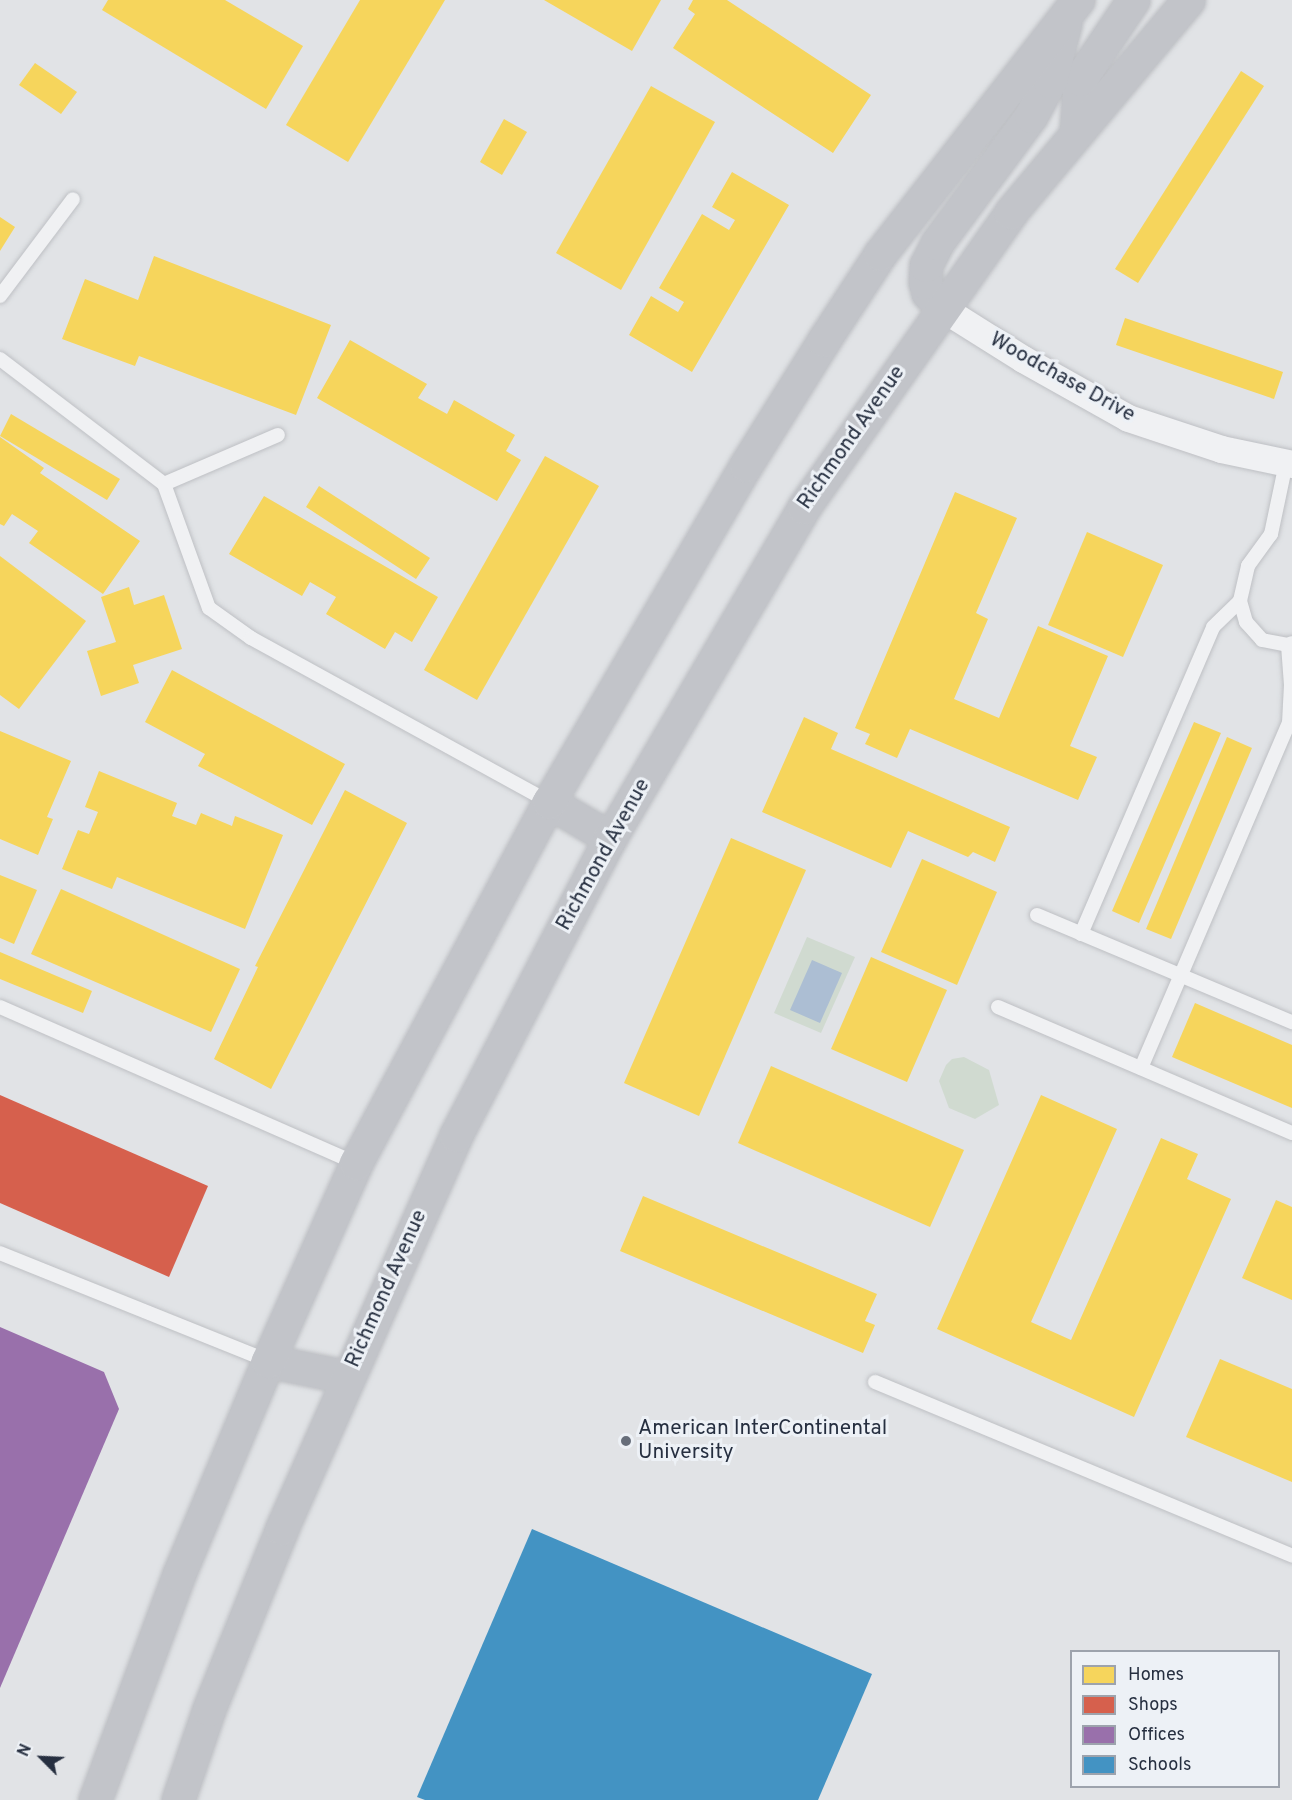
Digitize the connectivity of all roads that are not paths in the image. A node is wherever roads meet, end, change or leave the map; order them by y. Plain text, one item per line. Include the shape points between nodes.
1 (1133, 0) edge
2 (1188, 0) edge
3 (1073, 7) edge
4 (1076, 133) junction
5 (73, 199) dead end
6 (0, 296) edge
7 (942, 308) junction
8 (0, 359) edge
9 (278, 435) dead end
10 (1289, 463) edge
11 (164, 484) junction
12 (1240, 601) junction
13 (1290, 644) edge
14 (549, 802) junction
15 (610, 838) junction
16 (1037, 915) dead end
17 (1082, 934) junction
18 (1183, 976) junction
19 (0, 1007) edge
20 (998, 1007) dead end
21 (1292, 1022) edge
22 (1141, 1068) junction
23 (1292, 1134) edge
24 (356, 1163) junction
25 (0, 1253) edge
26 (268, 1362) junction
27 (348, 1377) junction
28 (875, 1382) dead end
29 (1292, 1556) edge
30 (95, 1800) edge
31 (178, 1800) edge

1 - 4 main road via 1080,79
2 - 4 main road, Richmond Avenue
3 - 7 main road via 1050,81 1031,116 937,243 926,265 928,293
3 - 14 main road via 880,254 746,465
4 - 7 main road, Richmond Avenue via 1011,212
5 - 6 lane
7 - 10 street, Woodchase Drive via 1128,418 1221,449
7 - 15 main road, Richmond Avenue via 804,507
8 - 11 lane
9 - 11 lane
10 - 12 lane via 1271,534 1248,566
11 - 14 lane via 209,608 251,638
12 - 13 lane via 1246,622 1262,640
12 - 17 lane via 1213,627
13 - 18 lane via 1289,723
14 - 15 main road
14 - 24 main road
15 - 27 main road, Richmond Avenue via 456,1135
16 - 17 lane
17 - 18 lane
18 - 21 lane
18 - 22 lane
19 - 24 lane
20 - 22 lane
22 - 23 lane
24 - 26 main road
25 - 26 lane
26 - 27 main road
26 - 30 main road via 179,1574
27 - 31 main road, Richmond Avenue via 209,1709
28 - 29 lane

